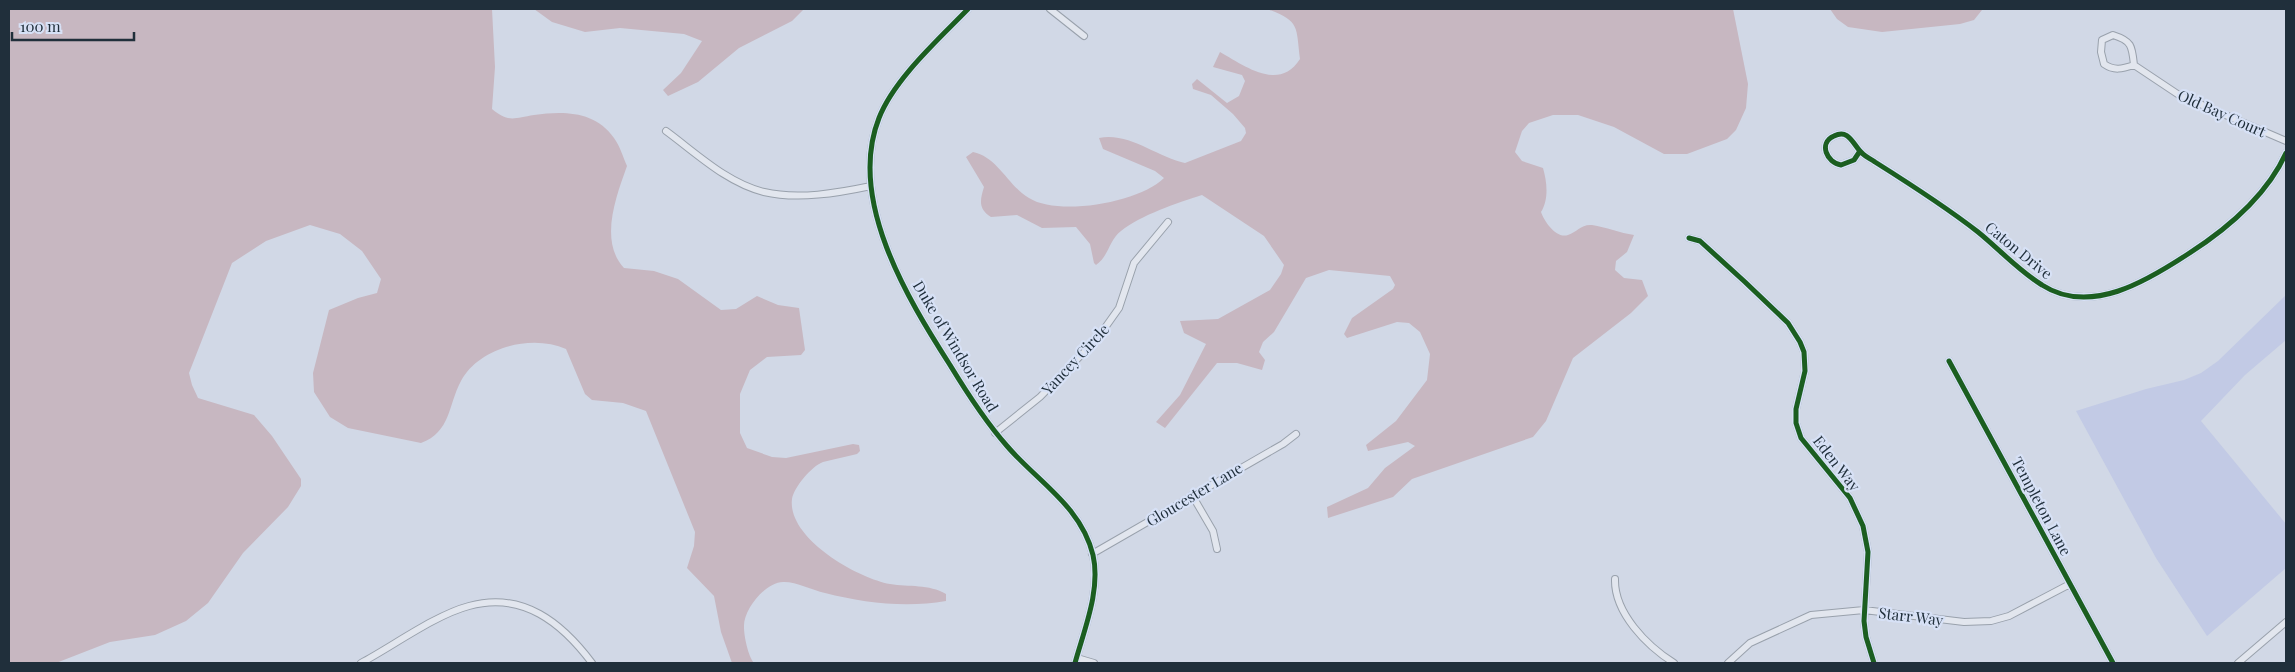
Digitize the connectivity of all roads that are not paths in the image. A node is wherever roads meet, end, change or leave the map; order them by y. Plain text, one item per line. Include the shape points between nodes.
1 (968, 9) edge
2 (1050, 9) edge
3 (1084, 36) dead end
4 (2134, 66) junction
5 (666, 131) dead end
6 (2286, 141) edge
7 (1860, 151) junction
8 (2286, 153) edge
9 (872, 186) junction
10 (1168, 222) dead end
11 (1689, 238) dead end
12 (1949, 361) dead end
13 (995, 432) junction
14 (1296, 434) dead end
15 (1192, 495) junction
16 (1217, 549) dead end
17 (1092, 554) junction
18 (1615, 579) dead end
19 (2070, 584) junction
20 (1864, 610) junction
21 (2286, 622) edge
22 (1076, 661) edge
23 (361, 663) edge
24 (592, 663) edge
25 (1094, 663) edge
26 (1674, 663) edge
27 (1728, 663) edge
28 (1874, 663) edge
29 (2113, 663) edge
30 (2238, 663) edge

1 - 9 street, Duke of Windsor Road via 898,85 882,110 871,150
2 - 3 street
4 - 4 street via 2126,40 2113,35 2102,40 2104,64 2113,70
4 - 6 street, Old Bay Court via 2179,95
5 - 9 street via 723,172 764,192 823,193
7 - 7 street, Caton Drive via 1854,160 1841,165 1831,162 1826,148 1833,136 1841,134 1850,137
7 - 8 street, Caton Drive via 1950,212 2043,286 2063,295 2089,297 2121,290 2142,281 2219,232 2263,190
9 - 13 street, Duke of Windsor Road via 882,229 912,301 949,365
10 - 13 street, Yancey Circle via 1134,263 1119,308 1097,339 1040,397
11 - 20 street, Eden Way via 1700,241 1745,282 1788,323 1800,342 1804,352 1804,371 1796,423 1801,438 1850,498 1863,526 1868,552
12 - 19 street, Templeton Lane
13 - 17 street, Duke of Windsor Road via 1064,501 1078,520
14 - 15 street, Gloucester Lane
15 - 16 street via 1213,531
15 - 17 street, Gloucester Lane
17 - 22 street, Duke of Windsor Road via 1095,570 1093,589
18 - 26 street via 1619,601 1631,622 1648,644
19 - 20 street, Starr Way via 2009,616 1991,621 1964,622
19 - 29 street, Templeton Lane
20 - 27 street, Starr Way via 1811,615 1750,643
20 - 28 street, Eden Way via 1866,638
21 - 30 street
22 - 25 street
23 - 24 street via 466,607 496,603 526,607 543,615 566,632

